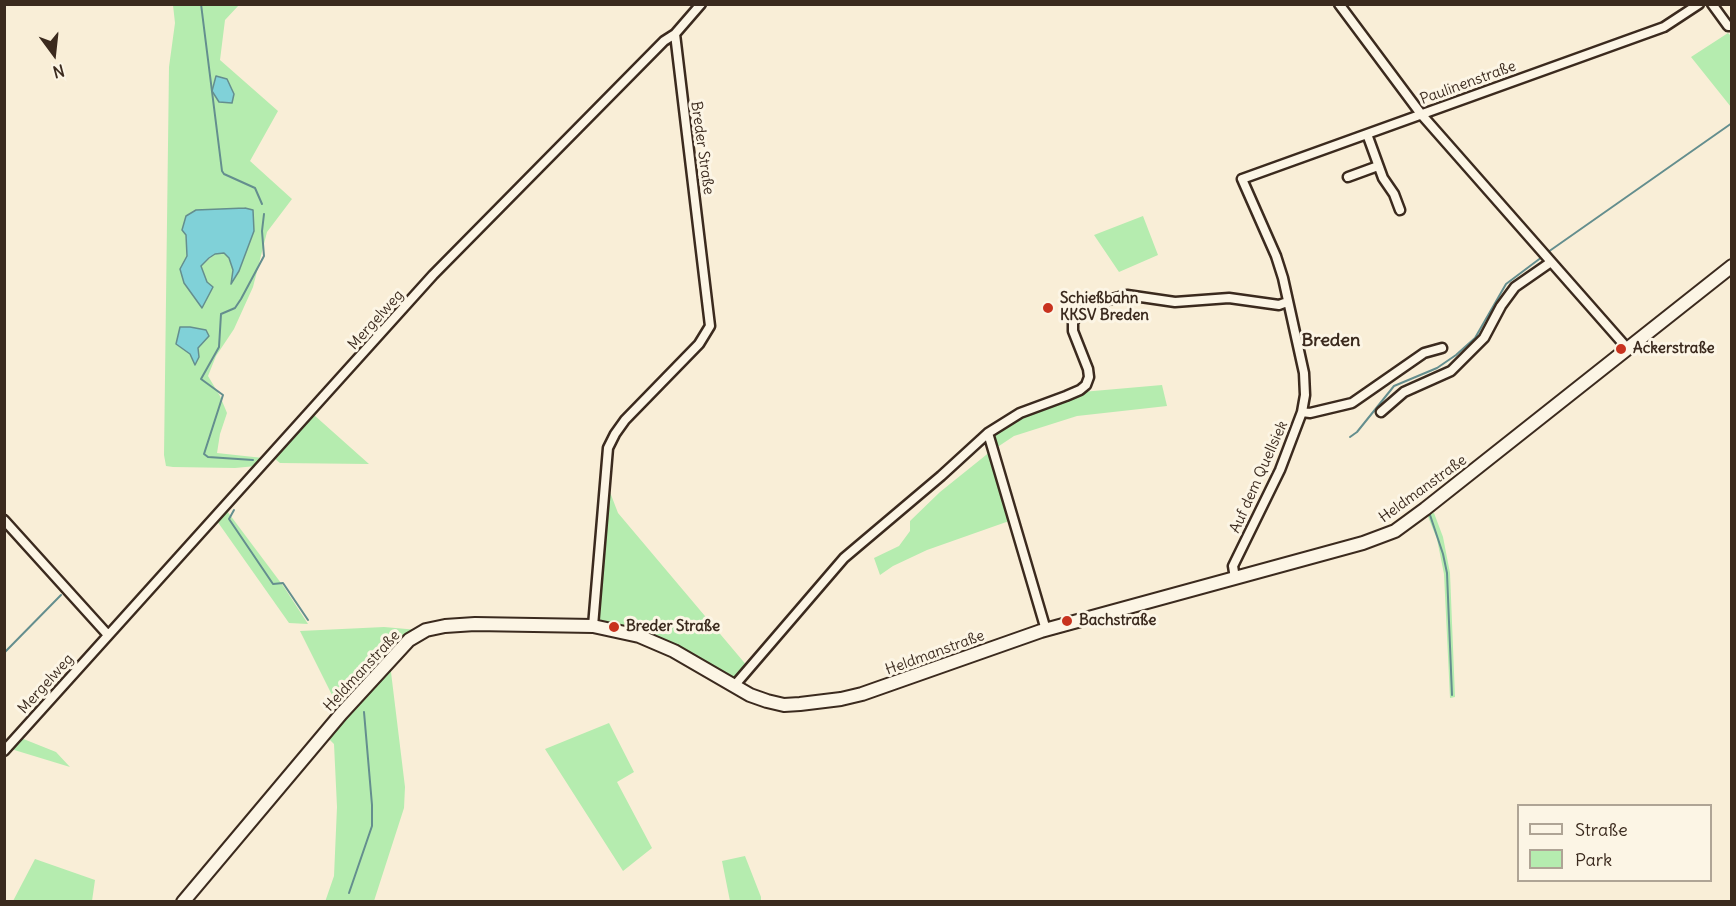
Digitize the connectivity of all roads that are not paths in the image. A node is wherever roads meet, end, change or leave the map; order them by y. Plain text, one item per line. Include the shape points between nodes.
1 (701, 4) edge
2 (1339, 4) edge
3 (1699, 4) edge
4 (1712, 4) edge
5 (1731, 26) edge
6 (675, 34) junction
7 (1421, 114) junction
8 (1367, 134) junction
9 (1378, 166) junction
10 (1348, 177) dead end
11 (1242, 179) joint
12 (1400, 210) dead end
13 (1551, 262) junction
14 (1731, 266) edge
15 (1287, 302) junction
16 (1442, 348) dead end
17 (1627, 348) junction
18 (1302, 412) junction
19 (1381, 412) dead end
20 (988, 433) junction
21 (4, 520) edge
22 (1235, 578) junction
23 (593, 626) junction
24 (1046, 630) junction
25 (108, 635) junction
26 (734, 687) junction
27 (4, 751) edge
28 (183, 902) edge

1 - 6 street
2 - 7 street
3 - 7 street, Paulinenstraße via 1664,27
4 - 5 street
6 - 23 street, Breder Straße via 710,326 699,344 625,420 608,448
6 - 25 street, Mergelweg via 433,275
7 - 8 street, Paulinenstraße
7 - 13 street
8 - 9 street
8 - 11 street, Paulinenstraße
9 - 10 street
9 - 12 street
11 - 15 street, Auf dem Quellsiek via 1276,256
13 - 17 street
13 - 19 street via 1515,287 1484,338 1451,371 1404,392
14 - 17 main road, Heldmanstraße
15 - 18 street, Auf dem Quellsiek via 1305,382
15 - 20 street via 1279,305 1229,298 1176,302 1127,296 1096,303 1082,310 1073,322 1088,369 1086,385 1020,413
16 - 18 street via 1424,353 1352,403
17 - 22 main road, Heldmanstraße via 1395,531
18 - 22 street, Auf dem Quellsiek via 1280,470 1233,566
20 - 24 street
20 - 26 street via 844,558
21 - 25 street
22 - 24 main road, Heldmanstraße
23 - 26 main road, Heldmanstraße via 639,636 674,651
23 - 28 main road, Heldmanstraße via 465,625 417,634 341,714
24 - 26 main road, Heldmanstraße via 842,699 784,705
25 - 27 street, Mergelweg

